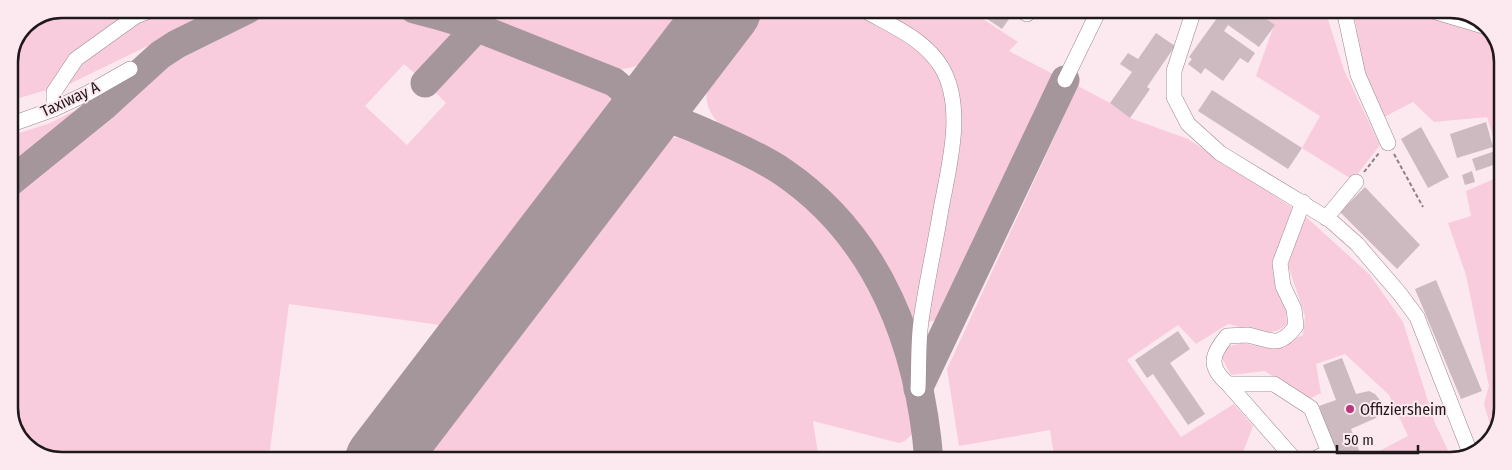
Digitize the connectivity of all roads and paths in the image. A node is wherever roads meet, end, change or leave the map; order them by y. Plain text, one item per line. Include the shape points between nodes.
1 (134, 18) edge
2 (878, 18) edge
3 (1094, 18) edge
4 (1191, 18) edge
5 (1346, 18) edge
6 (130, 69) dead end
7 (1065, 80) dead end
8 (54, 109) junction
9 (18, 122) edge
10 (1388, 143) junction
11 (1356, 182) joint
12 (1303, 202) junction
13 (1423, 207) dead end
14 (1326, 218) junction
15 (1228, 384) junction
16 (918, 390) dead end
17 (1469, 449) edge
18 (1288, 452) edge
19 (1329, 452) edge

1 - 8 lane via 76,59 54,92
2 - 16 lane via 923,45 941,67 952,93 954,123 950,162 920,323
3 - 7 lane
4 - 12 lane via 1174,71 1174,97 1188,124 1220,152
5 - 10 lane via 1358,75
6 - 8 lane, Taxiway A
8 - 9 lane, Taxiway A
10 - 11 path
10 - 13 path
11 - 14 lane
12 - 14 lane
12 - 15 lane via 1280,263 1283,286 1294,309 1296,326 1288,337 1274,342 1245,335 1227,336 1217,348 1214,361 1217,375
14 - 17 lane via 1357,244 1417,317
15 - 18 lane
15 - 19 lane via 1274,384 1311,408

